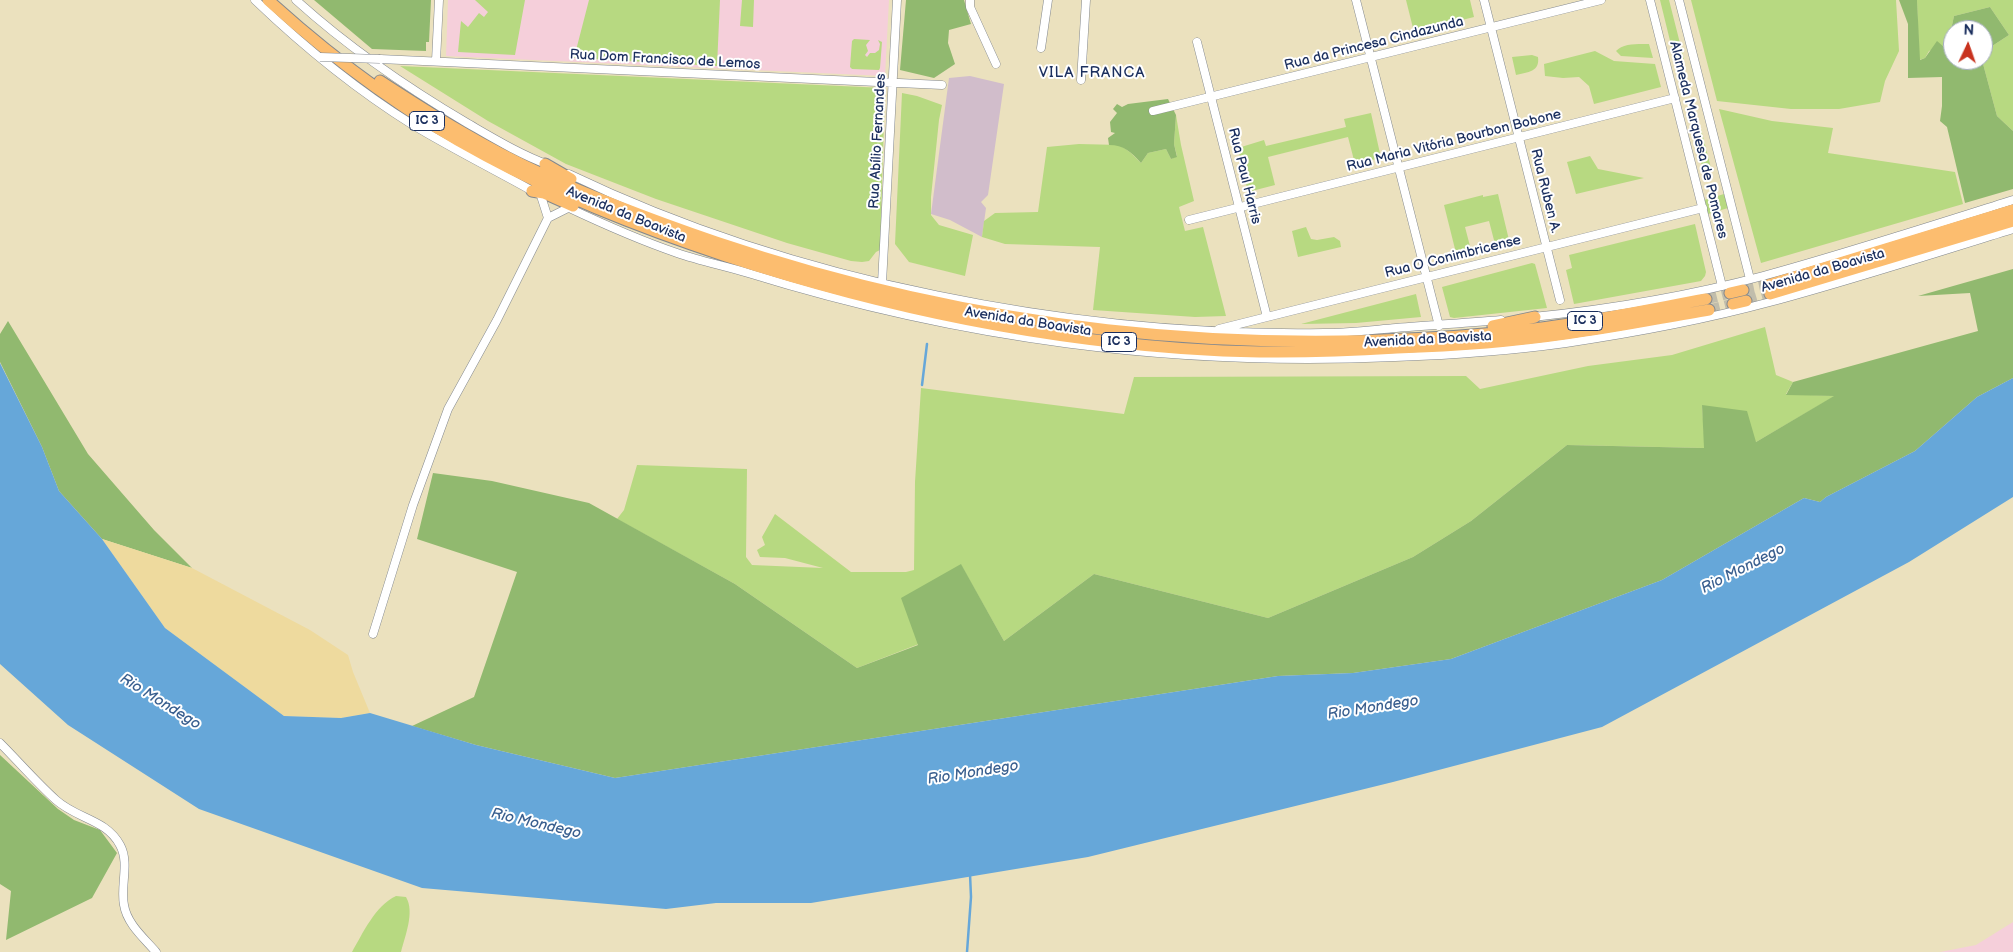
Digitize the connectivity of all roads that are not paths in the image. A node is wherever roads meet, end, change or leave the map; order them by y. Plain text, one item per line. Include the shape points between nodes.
1 (255, 0) edge
2 (268, 0) edge
3 (280, 0) edge
4 (296, 0) edge
5 (439, 0) edge
6 (897, 0) edge
7 (970, 0) edge
8 (1048, 0) edge
9 (1086, 0) edge
10 (1356, 0) edge
11 (1484, 0) edge
12 (1600, 0) edge
13 (1650, 0) edge
14 (1679, 0) edge
15 (1491, 28) junction
16 (1197, 42) dead end
17 (1041, 48) dead end
18 (320, 57) junction
19 (1371, 58) junction
20 (436, 61) junction
21 (996, 64) dead end
22 (1081, 80) dead end
23 (893, 83) junction
24 (942, 85) dead end
25 (1211, 98) junction
26 (1675, 98) junction
27 (1153, 111) dead end
28 (1518, 137) junction
29 (545, 164) junction
30 (1399, 167) junction
31 (537, 193) junction
32 (2013, 200) edge
33 (606, 207) junction
34 (568, 208) junction
35 (1239, 208) junction
36 (1702, 208) junction
37 (2013, 210) edge
38 (548, 218) junction
39 (1189, 220) dead end
40 (2013, 220) edge
41 (2013, 229) edge
42 (1546, 247) junction
43 (1426, 277) junction
44 (1750, 279) junction
45 (882, 283) junction
46 (1729, 294) junction
47 (1745, 296) tunnel mouth
48 (1560, 300) dead end
49 (1267, 317) junction
50 (1535, 317) junction
51 (1439, 326) junction
52 (1210, 331) junction
53 (1464, 335) junction
54 (374, 634) dead end
55 (0, 743) edge
56 (156, 952) edge

1 - 18 street, Avenida da Boavista
2 - 33 highway, Avenida da Boavista / IC 3 via 360,76 417,115 486,156
3 - 33 highway, Avenida da Boavista / IC 3 via 367,72 429,112 475,140
4 - 29 street, Avenida da Boavista via 380,69 472,126
5 - 20 street
6 - 23 street, Rua Abílio Fernandes
7 - 21 street via 970,7
8 - 17 street
9 - 22 street
10 - 19 street
11 - 15 street, Rua Ruben A.
12 - 15 street, Rua da Princesa Cindazunda
13 - 26 street, Alameda Marquesa de Pomares
14 - 44 street, Alameda Marquesa de Pomares
15 - 19 street, Rua da Princesa Cindazunda
15 - 28 street, Rua Ruben A.
16 - 25 street, Rua Paul Harris
18 - 20 street, Rua Dom Francisco de Lemos, bridge
18 - 31 street, Avenida da Boavista via 412,124
19 - 25 street, Rua da Princesa Cindazunda
19 - 30 street
20 - 23 street, Rua Dom Francisco de Lemos
23 - 24 street, Rua Dom Francisco de Lemos
23 - 45 street, Rua Abílio Fernandes
25 - 27 street, Rua da Princesa Cindazunda
25 - 35 street, Rua Paul Harris
26 - 28 street, Rua Maria Vitória Bourbon Bobone
26 - 36 street, Alameda Marquesa de Pomares
28 - 30 street, Rua Maria Vitória Bourbon Bobone
28 - 42 street, Rua Ruben A.
29 - 33 highway via 596,191
29 - 45 street, Avenida da Boavista via 716,234
30 - 35 street, Rua Maria Vitória Bourbon Bobone
30 - 43 street
31 - 33 highway via 577,207
31 - 34 street, Avenida da Boavista
31 - 38 street
32 - 44 street, Avenida da Boavista
33 - 53 highway, Avenida da Boavista / IC 3 via 770,260 907,297 986,313 1100,330 1207,340 1324,342
33 - 53 highway, Avenida da Boavista / IC 3 via 686,243 825,287 985,324 1158,346 1324,352 1465,345 1564,335 1708,304
34 - 38 street
34 - 41 street, Avenida da Boavista via 681,254 911,317 984,332 1089,347 1166,355 1279,360 1466,354 1618,334 1711,317 1769,302
35 - 39 street, Rua Maria Vitória Bourbon Bobone
35 - 49 street, Rua Paul Harris
36 - 42 street, Rua O Conimbricense
36 - 46 street, Alameda Marquesa de Pomares
37 - 40 highway, Avenida da Boavista via 1769,290
38 - 54 street via 448,409 413,505
42 - 43 street, Rua O Conimbricense
42 - 48 street, Rua Ruben A.
43 - 49 street, Rua O Conimbricense
43 - 51 street
44 - 46 street, Avenida da Boavista
45 - 52 street, Avenida da Boavista via 1050,315
46 - 47 highway, Avenida da Boavista
46 - 50 street, Avenida da Boavista via 1631,303
49 - 52 street, Rua O Conimbricense
50 - 51 street, Avenida da Boavista
50 - 53 highway
51 - 52 street, Avenida da Boavista via 1324,333
55 - 56 street via 57,801 74,813 103,825 113,834 122,847 125,862 124,907 130,921

